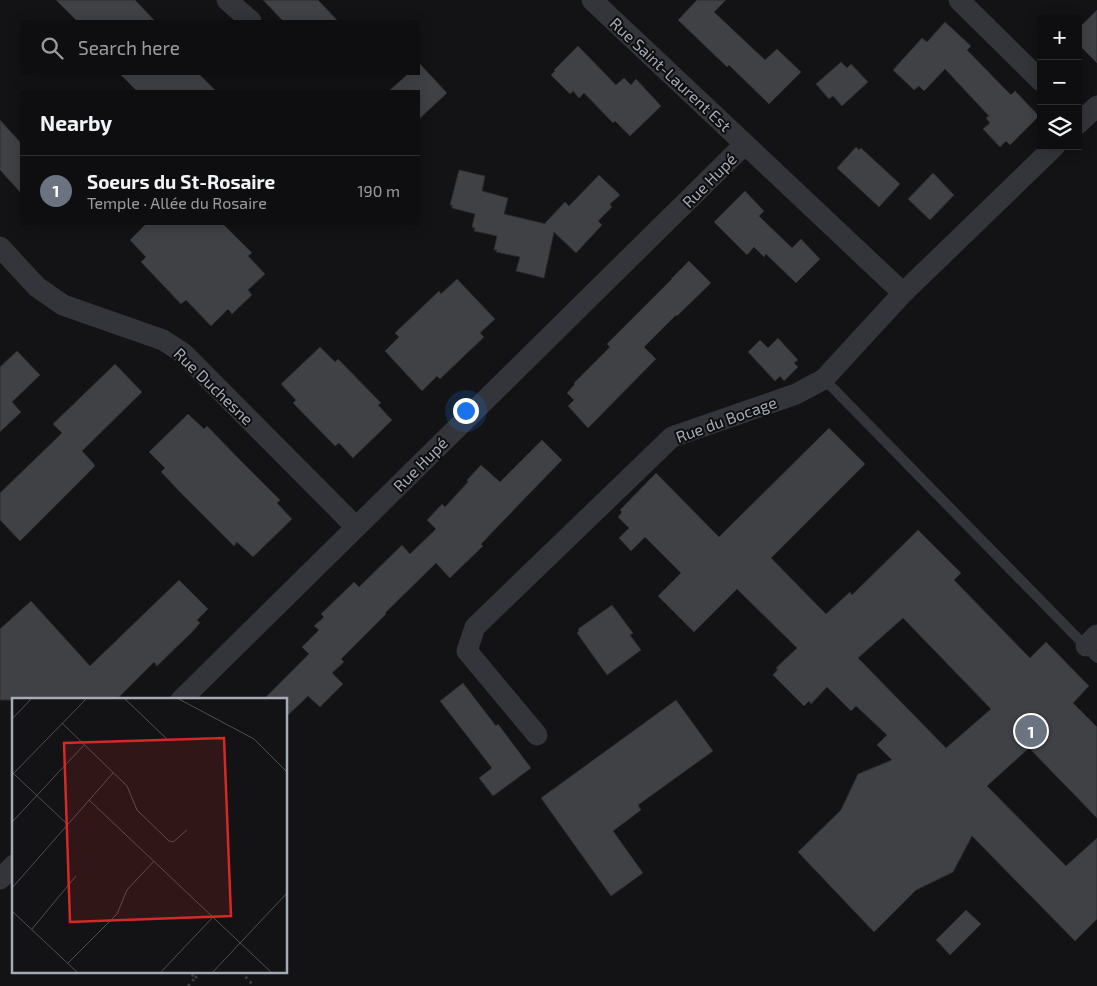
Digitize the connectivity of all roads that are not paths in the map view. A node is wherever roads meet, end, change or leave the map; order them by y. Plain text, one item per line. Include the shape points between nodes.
1 (227, 0) edge
2 (960, 0) edge
3 (598, 2) edge
4 (249, 20) edge
5 (1037, 76) edge
6 (1097, 106) edge
7 (1082, 118) edge
8 (745, 144) junction
9 (1051, 150) edge
10 (0, 247) edge
11 (903, 292) junction
12 (824, 378) junction
13 (356, 527) junction
14 (1093, 646) edge
15 (183, 698) edge
16 (536, 735) dead end
17 (12, 867) edge
18 (0, 878) edge

1 - 4 street
2 - 5 street
3 - 8 street, Rue Saint-Laurent Est
6 - 7 street
8 - 11 street, Rue Saint-Laurent Est
8 - 13 street, Rue Hupé
9 - 11 street, Rue du Bocage
10 - 13 street, Rue Duchesne via 37,287 63,306 163,340 183,353
11 - 12 street, Rue du Bocage
12 - 14 lane
12 - 16 street, Rue du Bocage via 796,394 672,437 475,627 467,651
13 - 15 street, Rue Hupé
17 - 18 street

